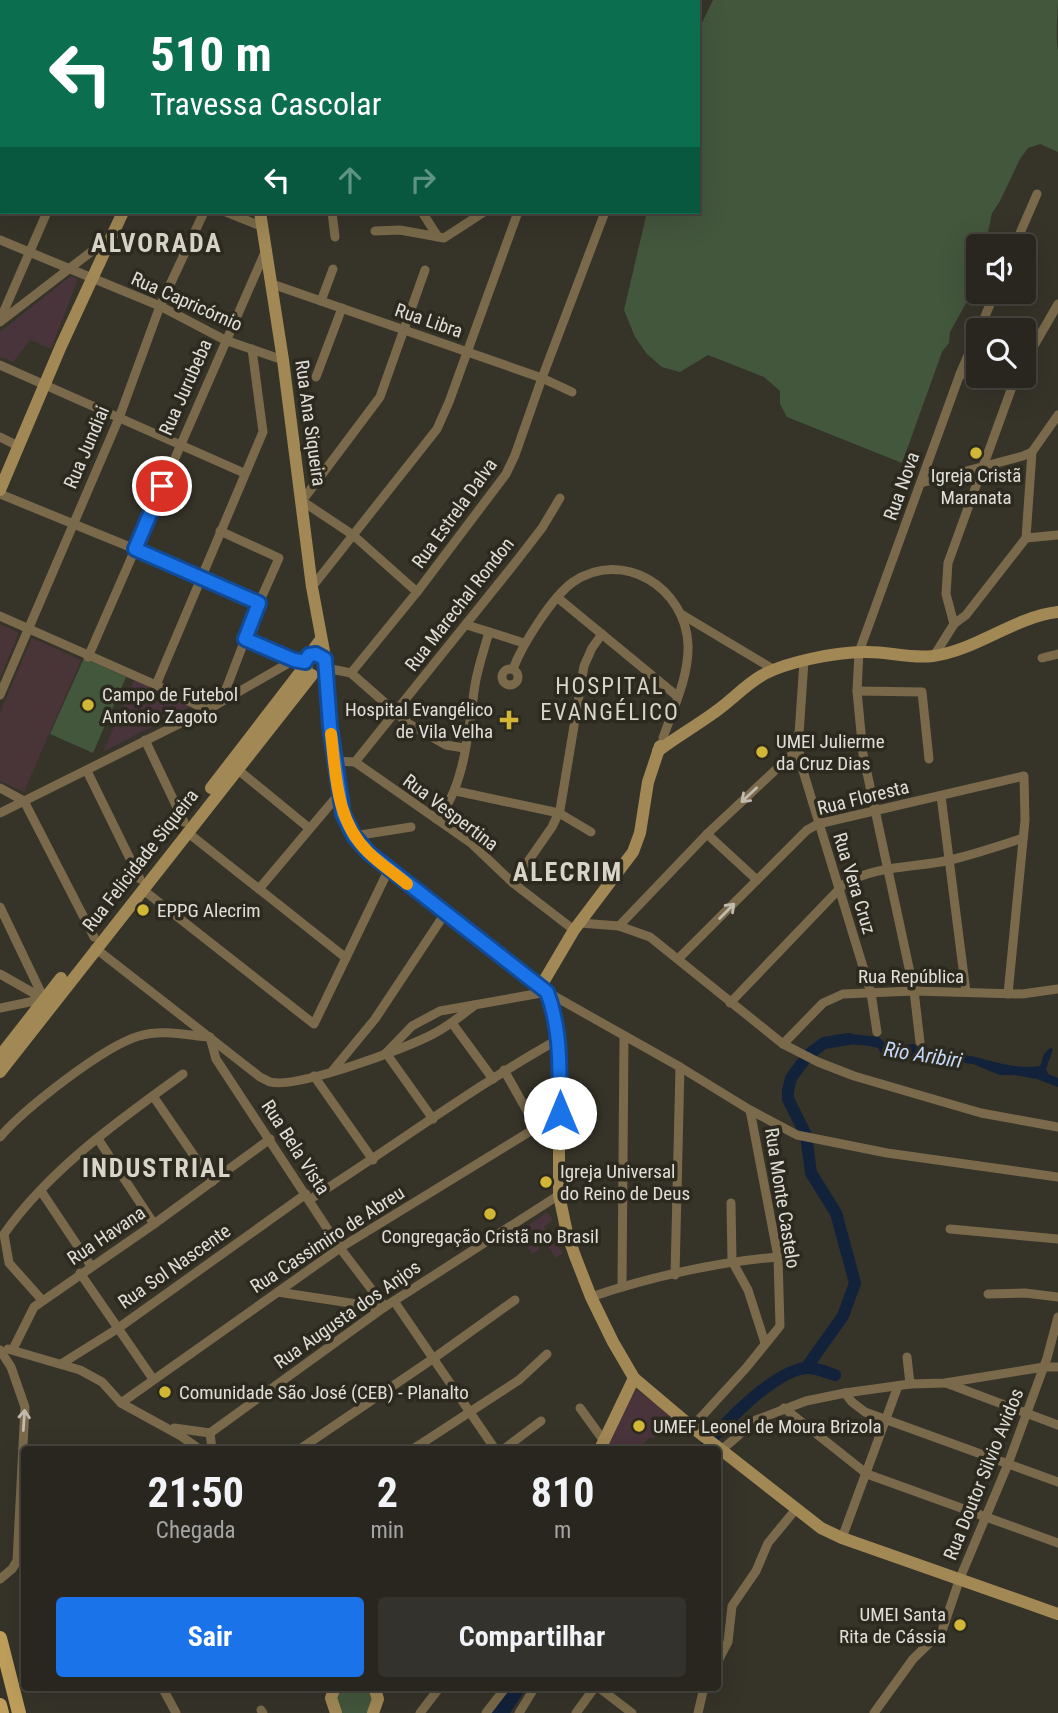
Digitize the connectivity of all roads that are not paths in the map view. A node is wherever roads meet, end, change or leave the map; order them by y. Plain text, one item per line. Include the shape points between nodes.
1 (1037, 194) dead end
2 (46, 214) edge
3 (122, 214) edge
4 (203, 214) edge
5 (231, 214) edge
6 (260, 214) edge
7 (332, 214) edge
8 (423, 214) edge
9 (481, 214) edge
10 (517, 214) edge
11 (604, 214) edge
12 (263, 227) junction
13 (375, 231) dead end
14 (1020, 234) edge
15 (110, 237) junction
16 (335, 237) dead end
17 (438, 237) junction
18 (0, 240) edge
19 (267, 249) junction
20 (29, 253) junction
21 (71, 269) junction
22 (333, 269) dead end
23 (425, 270) dead end
24 (94, 280) junction
25 (272, 284) junction
26 (321, 301) junction
27 (1058, 304) edge
28 (160, 306) junction
29 (342, 308) junction
30 (0, 321) edge
31 (404, 330) junction
32 (225, 340) junction
33 (1036, 342) edge
34 (252, 349) junction
35 (468, 352) junction
36 (284, 360) junction
37 (966, 360) edge
38 (0, 365) edge
39 (960, 374) junction
40 (966, 374) edge
41 (316, 377) dead end
42 (542, 378) junction
43 (46, 384) junction
44 (1012, 388) edge
45 (572, 392) dead end
46 (1058, 415) edge
47 (119, 418) junction
48 (0, 437) edge
49 (179, 443) junction
50 (18, 446) junction
51 (1032, 452) junction
52 (983, 466) junction
53 (244, 473) junction
54 (921, 483) junction
55 (0, 492) edge
56 (559, 498) dead end
57 (302, 501) junction
58 (72, 523) junction
59 (220, 531) junction
60 (353, 535) junction
61 (1058, 535) edge
62 (1027, 538) junction
63 (135, 549) junction
64 (201, 577) junction
65 (312, 587) junction
66 (417, 592) junction
67 (558, 598) junction
68 (259, 603) junction
69 (1057, 610) edge
70 (681, 614) junction
71 (0, 616) edge
72 (954, 624) junction
73 (467, 625) junction
74 (27, 628) junction
75 (489, 632) junction
76 (601, 634) junction
77 (245, 639) junction
78 (524, 643) junction
79 (859, 652) junction
80 (1058, 654) edge
81 (934, 656) junction
82 (88, 657) junction
83 (1042, 658) dead end
84 (804, 661) junction
85 (313, 666) junction
86 (773, 669) junction
87 (513, 670) dead end
88 (351, 673) junction
89 (156, 685) junction
90 (857, 691) junction
91 (0, 695) edge
92 (677, 696) junction
93 (222, 702) junction
94 (207, 710) junction
95 (397, 713) junction
96 (669, 738) junction
97 (145, 740) junction
98 (464, 748) junction
99 (799, 748) junction
100 (929, 759) dead end
101 (334, 761) junction
102 (355, 762) junction
103 (237, 769) junction
104 (87, 771) junction
105 (0, 788) edge
106 (456, 791) junction
107 (339, 794) junction
108 (941, 796) junction
109 (24, 801) junction
110 (876, 812) junction
111 (0, 813) edge
112 (559, 813) junction
113 (436, 819) junction
114 (818, 824) junction
115 (186, 827) junction
116 (411, 827) dead end
117 (309, 828) junction
118 (591, 831) dead end
119 (707, 834) junction
120 (354, 836) junction
121 (1023, 838) junction
122 (950, 860) junction
123 (389, 869) junction
124 (886, 870) junction
125 (757, 880) junction
126 (513, 883) junction
127 (141, 884) junction
128 (259, 889) junction
129 (839, 891) junction
130 (0, 907) edge
131 (446, 912) junction
132 (577, 926) junction
133 (619, 926) junction
134 (95, 942) junction
135 (346, 958) junction
136 (678, 959) junction
137 (0, 974) edge
138 (544, 989) junction
139 (1058, 989) edge
140 (914, 991) junction
141 (966, 992) junction
142 (871, 993) junction
143 (1008, 994) junction
144 (48, 1001) junction
145 (730, 1003) junction
146 (476, 1005) junction
147 (0, 1008) edge
148 (452, 1023) junction
149 (877, 1032) dead end
150 (624, 1036) junction
151 (210, 1037) junction
152 (559, 1039) junction
153 (920, 1042) dead end
154 (783, 1044) junction
155 (386, 1053) junction
156 (0, 1056) edge
157 (680, 1067) junction
158 (333, 1070) junction
159 (504, 1070) junction
160 (0, 1072) edge
161 (183, 1074) dead end
162 (314, 1076) junction
163 (492, 1079) junction
164 (153, 1096) junction
165 (750, 1111) junction
166 (560, 1113) junction
167 (433, 1119) junction
168 (536, 1127) junction
169 (1058, 1127) edge
170 (0, 1137) edge
171 (98, 1139) junction
172 (270, 1139) junction
173 (373, 1160) junction
174 (1058, 1177) edge
175 (212, 1182) junction
176 (41, 1191) junction
177 (559, 1195) junction
178 (308, 1197) junction
179 (731, 1202) dead end
180 (154, 1224) junction
181 (950, 1229) dead end
182 (1058, 1239) edge
183 (340, 1248) junction
184 (778, 1257) junction
185 (732, 1261) junction
186 (5, 1264) edge
187 (91, 1266) junction
188 (80, 1273) junction
189 (675, 1275) junction
190 (622, 1287) junction
191 (278, 1292) junction
192 (988, 1294) dead end
193 (591, 1297) junction
194 (1058, 1297) edge
195 (42, 1300) junction
196 (515, 1300) dead end
197 (394, 1301) junction
198 (384, 1307) junction
199 (1058, 1317) edge
200 (117, 1329) junction
201 (765, 1343) junction
202 (0, 1349) edge
203 (13, 1349) junction
204 (547, 1354) dead end
205 (907, 1357) dead end
206 (434, 1358) junction
207 (61, 1364) junction
208 (1044, 1367) junction
209 (1058, 1367) edge
210 (153, 1378) junction
211 (634, 1378) junction
212 (945, 1383) junction
213 (910, 1384) junction
214 (898, 1386) junction
215 (845, 1393) junction
216 (121, 1403) junction
217 (580, 1408) dead end
218 (784, 1408) junction
219 (470, 1411) junction
220 (1026, 1413) junction
221 (886, 1420) junction
222 (541, 1421) dead end
223 (1058, 1424) edge
224 (696, 1431) junction
225 (210, 1433) junction
226 (190, 1442) edge
227 (602, 1445) edge
228 (23, 1446) edge
229 (212, 1446) edge
230 (304, 1446) edge
231 (418, 1446) edge
232 (493, 1446) edge
233 (509, 1446) edge
234 (714, 1446) edge
235 (721, 1446) edge
236 (721, 1452) edge
237 (1008, 1465) junction
238 (867, 1474) junction
239 (1058, 1482) edge
240 (21, 1484) edge
241 (796, 1509) junction
242 (988, 1517) junction
243 (842, 1538) junction
244 (1058, 1543) edge
245 (961, 1578) junction
246 (0, 1579) edge
247 (1058, 1614) edge
248 (0, 1638) edge
249 (721, 1655) edge
250 (164, 1691) edge
251 (334, 1691) edge
252 (375, 1691) edge
253 (437, 1691) edge
254 (503, 1691) edge
255 (533, 1691) edge
256 (594, 1691) edge
257 (602, 1691) edge
258 (703, 1691) edge
259 (0, 1704) edge
260 (2, 1713) edge
261 (19, 1713) edge
262 (176, 1713) edge
263 (336, 1713) edge
264 (373, 1713) edge
265 (419, 1713) edge
266 (486, 1713) edge
267 (519, 1713) edge
268 (576, 1713) edge
269 (632, 1713) edge
270 (698, 1713) edge
271 (874, 1713) edge

1 - 14 street
2 - 20 street
3 - 15 street
4 - 28 street, Rua Jundiai
5 - 12 street
6 - 12 street, Rua Ana Siqueira
7 - 16 street
8 - 17 street
9 - 17 street via 449,236
10 - 35 street
11 - 42 street, Rua Estrela Dalva
12 - 19 street, Rua Ana Siqueira
13 - 17 street
15 - 21 street
15 - 24 street
18 - 20 street, Rua Capricórnio
19 - 25 street, Rua Ana Siqueira
19 - 32 street, Rua Jurubeba
20 - 21 street, Rua Capricórnio
20 - 30 street
21 - 24 street, Rua Capricórnio
21 - 30 street
22 - 26 street
23 - 31 street
24 - 28 street, Rua Capricórnio
24 - 43 street
25 - 26 street, Rua Libra
25 - 36 street, Rua Ana Siqueira
26 - 29 street, Rua Libra
27 - 33 street
28 - 32 street, Rua Capricórnio
28 - 47 street, Rua Jundiai
29 - 31 street, Rua Libra
29 - 41 street
31 - 35 street, Rua Libra
31 - 57 street via 376,404
32 - 34 street, Rua Capricórnio
32 - 49 street, Rua Jurubeba
34 - 36 street, Rua Capricórnio
34 - 53 street via 263,432
35 - 42 street, Rua Libra
35 - 60 street via 437,429
36 - 57 street, Rua Ana Siqueira
37 - 39 street, Rua Nova
38 - 43 street
39 - 40 street
39 - 54 street, Rua Nova
42 - 45 street, Rua Libra
42 - 66 street, Rua Estrela Dalva via 506,474
43 - 47 street
43 - 50 street
44 - 52 street
46 - 51 street
47 - 49 street
47 - 58 street, Rua Jundiai
48 - 50 street
49 - 53 street
49 - 63 street, Rua Jurubeba
50 - 55 street
51 - 52 street
51 - 62 street
52 - 54 street
52 - 72 street via 948,563 946,594
53 - 59 street
54 - 79 street, Rua Nova
55 - 58 street
56 - 73 street, Rua Marechal Rondon via 542,528
57 - 60 street
57 - 65 street, Rua Ana Siqueira
58 - 63 street
58 - 74 street, Rua Jundiai
59 - 64 street
59 - 68 street via 279,558
60 - 65 street
60 - 66 street
61 - 62 street
62 - 72 street
63 - 64 street
63 - 82 street, Rua Jurubeba
64 - 68 street
64 - 89 street
65 - 85 street, Rua Ana Siqueira via 321,639
66 - 88 street, Rua Estrela Dalva
67 - 70 street via 585,576 624,569 654,581
67 - 76 street
67 - 78 street
68 - 77 street
69 - 81 street
70 - 86 street
70 - 92 street via 688,656
71 - 74 street
72 - 81 street
73 - 75 street
73 - 95 street, Rua Marechal Rondon
74 - 82 street
74 - 91 street, Rua Jundiai
75 - 78 street
75 - 98 street
76 - 92 street
76 - 112 street via 584,666
77 - 85 street
77 - 93 street
78 - 87 street
79 - 81 street
79 - 84 street
79 - 90 street, Rua Nova
80 - 83 street
82 - 89 street
84 - 86 street
84 - 99 street, Rua Vera Cruz
85 - 88 street
85 - 93 street
85 - 101 street, Rua Ana Siqueira via 326,690
85 - 103 street, Rua Felicidade Siqueira
85 - 115 street, Rua Felicidade Siqueira
86 - 96 street via 718,711
88 - 95 street
89 - 94 street
90 - 100 street via 922,692
90 - 110 street, Rua Nova via 863,754
92 - 96 street
93 - 94 street
94 - 97 street
95 - 98 street via 434,739
95 - 102 street, Rua Marechal Rondon
96 - 132 street via 658,751 648,782 633,852
97 - 104 street
97 - 115 street
98 - 106 street
99 - 114 street, Rua Vera Cruz
99 -> 119 street
101 - 102 street
101 - 107 street, Rua Ana Siqueira
102 - 113 street, Rua Vespertina
103 - 115 street, Rua Felicidade Siqueira
103 - 117 street
104 - 109 street
104 - 127 street
105 - 109 street
106 - 112 street
106 - 113 street
107 - 117 street
107 - 120 street, Rua Ana Siqueira
108 - 110 street, Rua Floresta
108 - 121 street, Rua Floresta via 1024,776
108 - 122 street
109 - 111 street
109 - 134 street
110 - 114 street, Rua Floresta
110 - 124 street, Rua Nova
112 - 118 street
112 - 126 street
113 - 126 street, Rua Vespertina
114 - 125 street, Rua Floresta
114 - 129 street, Rua Vera Cruz
115 - 127 street, Rua Felicidade Siqueira
115 - 128 street
116 - 120 street
117 - 128 street
119 - 125 street
119 - 133 street
120 - 123 street, Rua Ana Siqueira
121 - 122 street
121 - 143 street
122 - 124 street
122 - 141 street
123 - 131 street, Rua Ana Siqueira
123 - 135 street
124 - 129 street via 854,878
124 - 140 street, Rua Nova
136 -> 125 street, Rua Floresta
126 - 132 street, Rua Vespertina
127 - 134 street, Rua Felicidade Siqueira
127 - 135 street via 314,1024
128 - 135 street
129 - 142 street, Rua Vera Cruz
129 - 145 street
130 - 144 street
131 - 138 street, Rua Ana Siqueira
131 - 158 street via 375,1019
132 - 133 street
132 - 138 street
133 - 136 street via 650,937
134 - 144 street, Rua Felicidade Siqueira
134 - 151 street
136 - 145 street
137 - 144 street
138 - 146 street
138 - 150 street
138 - 152 street via 555,1013
139 - 143 street, Rua República
140 - 141 street, Rua República
140 - 142 street, Rua República
140 - 153 street, Rua Nova
141 - 143 street, Rua República
142 - 149 street, Rua Vera Cruz
142 - 154 street, Rua República via 828,998
144 - 147 street
144 - 156 street, Rua Felicidade Siqueira
144 - 160 street, Rua Felicidade Siqueira
145 - 154 street
146 - 148 street
146 - 155 street via 440,1010 424,1018
148 - 155 street
148 - 163 street
150 - 157 street
150 - 190 street
151 - 162 street via 269,1082
151 - 170 street via 156,1033 119,1045
151 - 172 street, Rua Bela Vista via 216,1059
152 - 159 street, Rua Sol Nascente
152 - 166 street
154 - 169 street via 854,1076 981,1114
155 - 158 street
155 - 167 street
157 - 165 street
157 - 189 street
158 - 162 street
159 - 163 street, Rua Sol Nascente
159 - 168 street
161 - 164 street
162 - 173 street
163 - 167 street, Rua Sol Nascente
164 - 171 street
164 - 175 street
165 - 174 street via 817,1140
165 - 184 street, Rua Monte Castelo
166 - 168 street, Rua Cassimiro de Abreu
166 - 177 street
167 - 173 street, Rua Sol Nascente
168 - 183 street, Rua Cassimiro de Abreu
171 - 176 street
171 - 180 street
172 - 175 street, Rua Havana
172 - 178 street, Rua Bela Vista
173 - 178 street, Rua Sol Nascente
175 - 180 street, Rua Havana
176 - 186 street via 4,1234
176 - 187 street
177 - 193 street via 567,1233
177 - 197 street, Rua Augusta dos Anjos
178 - 183 street, Rua Bela Vista
178 - 200 street, Rua Sol Nascente
179 - 185 street
180 - 187 street, Rua Havana
181 - 182 street
183 - 191 street, Rua Cassimiro de Abreu
183 - 198 street, Rua Bela Vista
184 - 185 street
184 - 201 street, Rua Monte Castelo via 779,1326
185 - 189 street
185 - 201 street via 748,1290
186 - 195 street
187 - 188 street, Rua Havana
188 - 195 street, Rua Havana
188 - 200 street
189 - 190 street
190 - 193 street
191 - 198 street
191 - 210 street, Rua Cassimiro de Abreu
192 - 194 street
193 - 211 street
195 - 203 street, Rua Havana via 27,1316
196 - 206 street
197 - 198 street, Rua Augusta dos Anjos
197 - 206 street
198 - 225 street, Rua Augusta dos Anjos
199 - 208 street, Rua Doutor Silvio Avidos
200 - 207 street, Rua Sol Nascente
200 - 210 street
201 - 224 street, Rua Monte Castelo
202 - 203 street
228 -> 202 street via 25,1407
203 - 207 street
204 - 219 street via 519,1380
205 - 213 street
206 - 219 street
206 - 230 street
207 - 216 street via 102,1382
208 - 209 street
208 - 212 street
208 - 220 street, Rua Doutor Silvio Avidos
210 - 216 street, Rua Cassimiro de Abreu
211 - 224 street
211 - 227 street
212 - 213 street
212 - 220 street
213 - 214 street
214 - 215 street
214 - 221 street
215 - 218 street
215 - 221 street via 858,1408
216 - 226 street
217 - 227 street
218 - 235 street via 756,1420
218 - 238 street
219 - 231 street
219 - 232 street
220 - 223 street
220 - 237 street, Rua Doutor Silvio Avidos
221 - 237 street
221 - 238 street
222 - 233 street
224 - 234 street
225 - 226 street
225 - 229 street
236 - 241 street
237 - 239 street
237 - 242 street, Rua Doutor Silvio Avidos
238 - 242 street
238 - 243 street
246 -> 240 street via 17,1561
241 - 243 street
241 - 249 street via 768,1542 756,1571 732,1606 728,1642
242 - 244 street
242 - 245 street, Rua Doutor Silvio Avidos
243 - 245 street
245 - 247 street
245 - 271 street, Rua Doutor Silvio Avidos via 942,1631 913,1659
248 - 261 main road
250 - 262 street
251 - 263 street via 331,1703
252 - 264 street
253 - 265 street
254 - 266 street
255 - 267 street
256 - 268 street
257 - 269 street
258 - 270 street
259 - 260 main road

